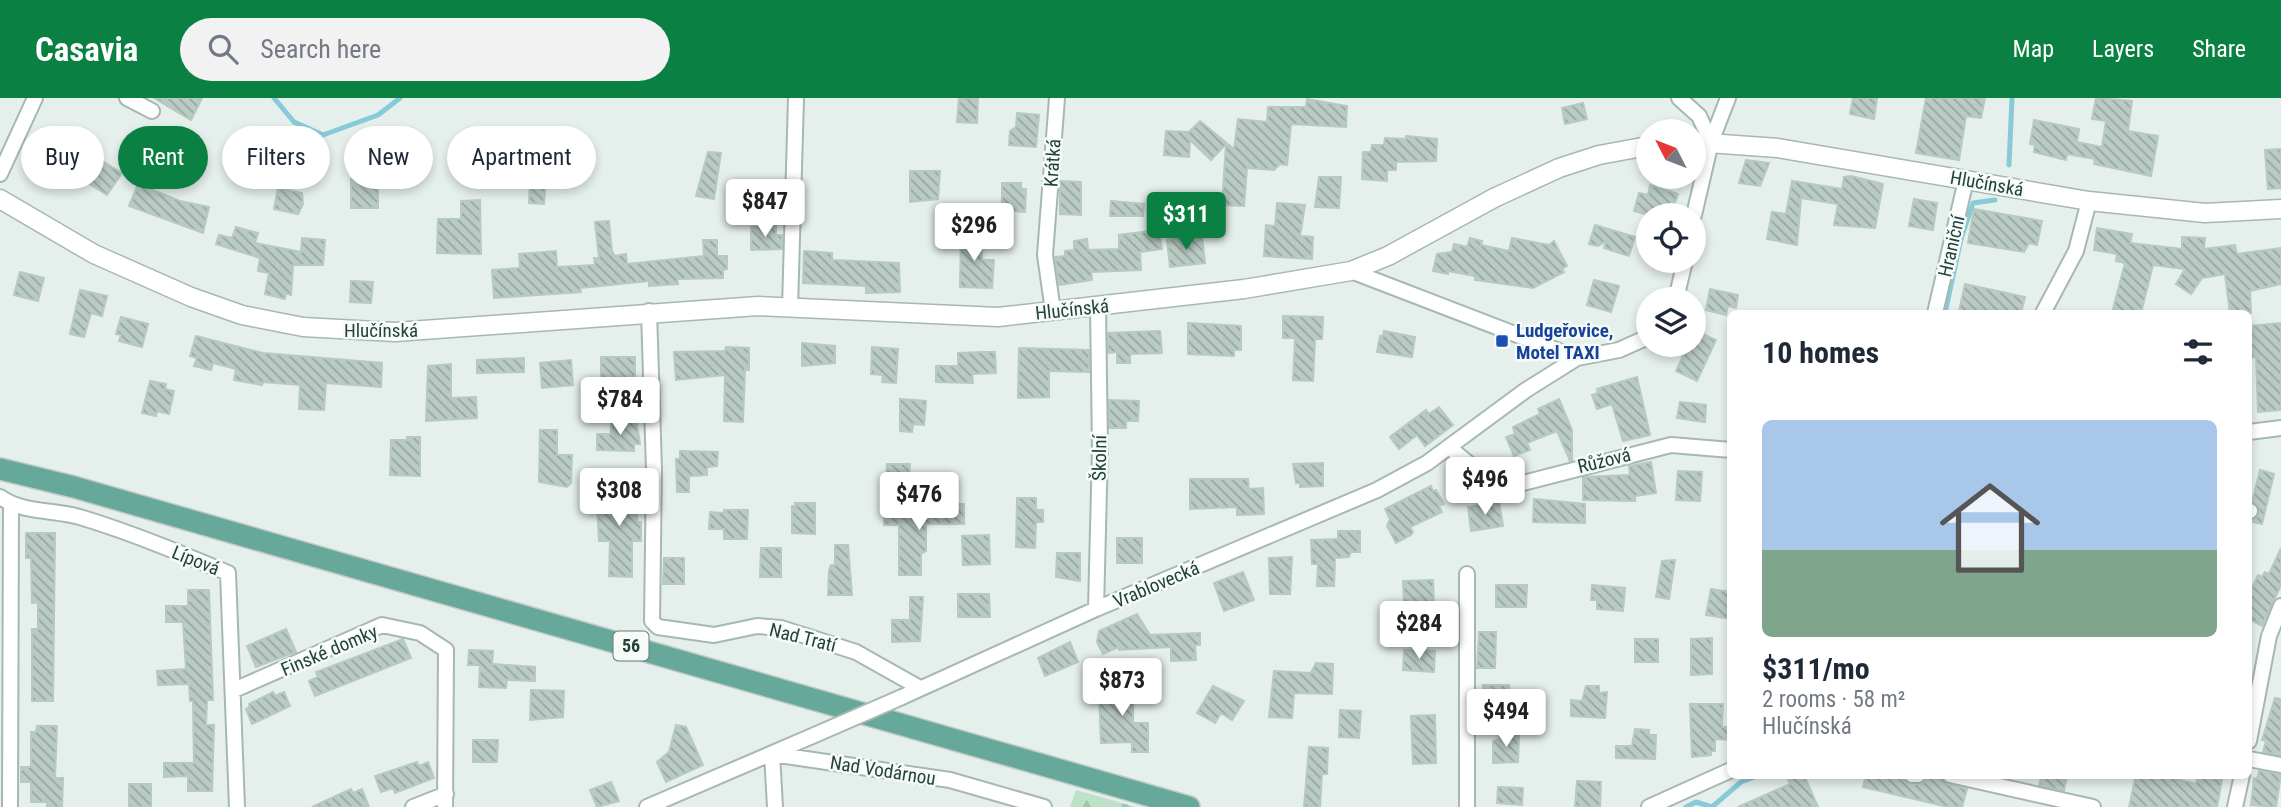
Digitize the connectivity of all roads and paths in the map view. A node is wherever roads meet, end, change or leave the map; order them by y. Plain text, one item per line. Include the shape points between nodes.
1 (35, 98) edge
2 (127, 98) edge
3 (796, 98) edge
4 (1057, 98) edge
5 (1679, 98) edge
6 (1728, 98) edge
7 (152, 111) dead end
8 (1699, 119) edge
9 (1706, 137) edge
10 (1706, 142) edge
11 (1636, 148) edge
12 (0, 174) edge
13 (1966, 180) junction
14 (0, 199) edge
15 (2089, 201) junction
16 (2281, 209) edge
17 (1351, 271) junction
18 (1098, 307) junction
19 (790, 308) junction
20 (1937, 310) edge
21 (2044, 310) edge
22 (649, 311) junction
23 (1053, 311) junction
24 (1636, 342) edge
25 (1577, 358) junction
26 (2281, 429) edge
27 (2252, 432) edge
28 (1449, 447) junction
29 (1727, 450) edge
30 (0, 469) edge
31 (6, 501) edge
32 (1467, 574) dead end
33 (2281, 606) edge
34 (1097, 609) junction
35 (2275, 637) edge
36 (920, 688) junction
37 (234, 690) junction
38 (2252, 729) edge
39 (772, 754) junction
40 (2252, 760) edge
41 (2281, 765) edge
42 (1727, 772) edge
43 (1968, 779) edge
44 (2241, 779) edge
45 (445, 801) edge
46 (233, 805) edge
47 (10, 807) edge
48 (413, 807) edge
49 (647, 807) edge
50 (775, 807) edge
51 (1044, 807) edge
52 (1189, 807) edge
53 (1467, 807) edge
54 (1649, 807) edge
55 (2093, 807) edge
56 (2235, 807) edge

1 - 12 street
2 - 7 street
3 - 19 street
4 - 23 street, Krátká via 1045,255
5 - 8 street
6 - 9 street
10 - 13 street, Hlučínská via 1778,148
11 - 17 street, Hlučínská via 1559,168
13 - 15 street, Hlučínská
13 - 20 street, Hraniční
14 - 22 street, Hlučínská via 142,277 191,298 267,321 394,332
15 - 16 street, Hlučínská via 2205,213
15 - 21 street via 2076,251
17 - 18 street, Hlučínská via 1310,281
17 - 25 street
18 - 23 street, Hlučínská
18 - 34 street, Školní
19 - 22 street, Hlučínská
19 - 23 street, Hlučínská via 998,317
22 - 36 street, Nad Tratí via 652,621 658,627 705,635 757,626 781,628 856,652
24 - 25 street, Vrablovecká
25 - 28 street, Vrablovecká
26 - 27 street
28 - 29 street, Růžová via 1482,475 1519,484 1671,445
28 - 34 street, Vrablovecká via 1377,490
30 - 52 main road, 56
31 - 37 street, Lípová via 79,517 229,573
31 - 47 street, Lípová
32 - 53 street
33 - 35 street
34 - 36 street, Vrablovecká
35 - 38 street
36 - 39 street, Vrablovecká, bridge
37 - 45 street, Finské domky via 382,625 420,633 446,650
37 - 46 street, Lípová
39 - 49 street, Vrablovecká
39 - 50 street
39 - 51 street, Nad Vodárnou via 950,780
40 - 41 street
42 - 54 street
43 - 55 street
44 - 56 street
45 - 48 street, Finské domky

